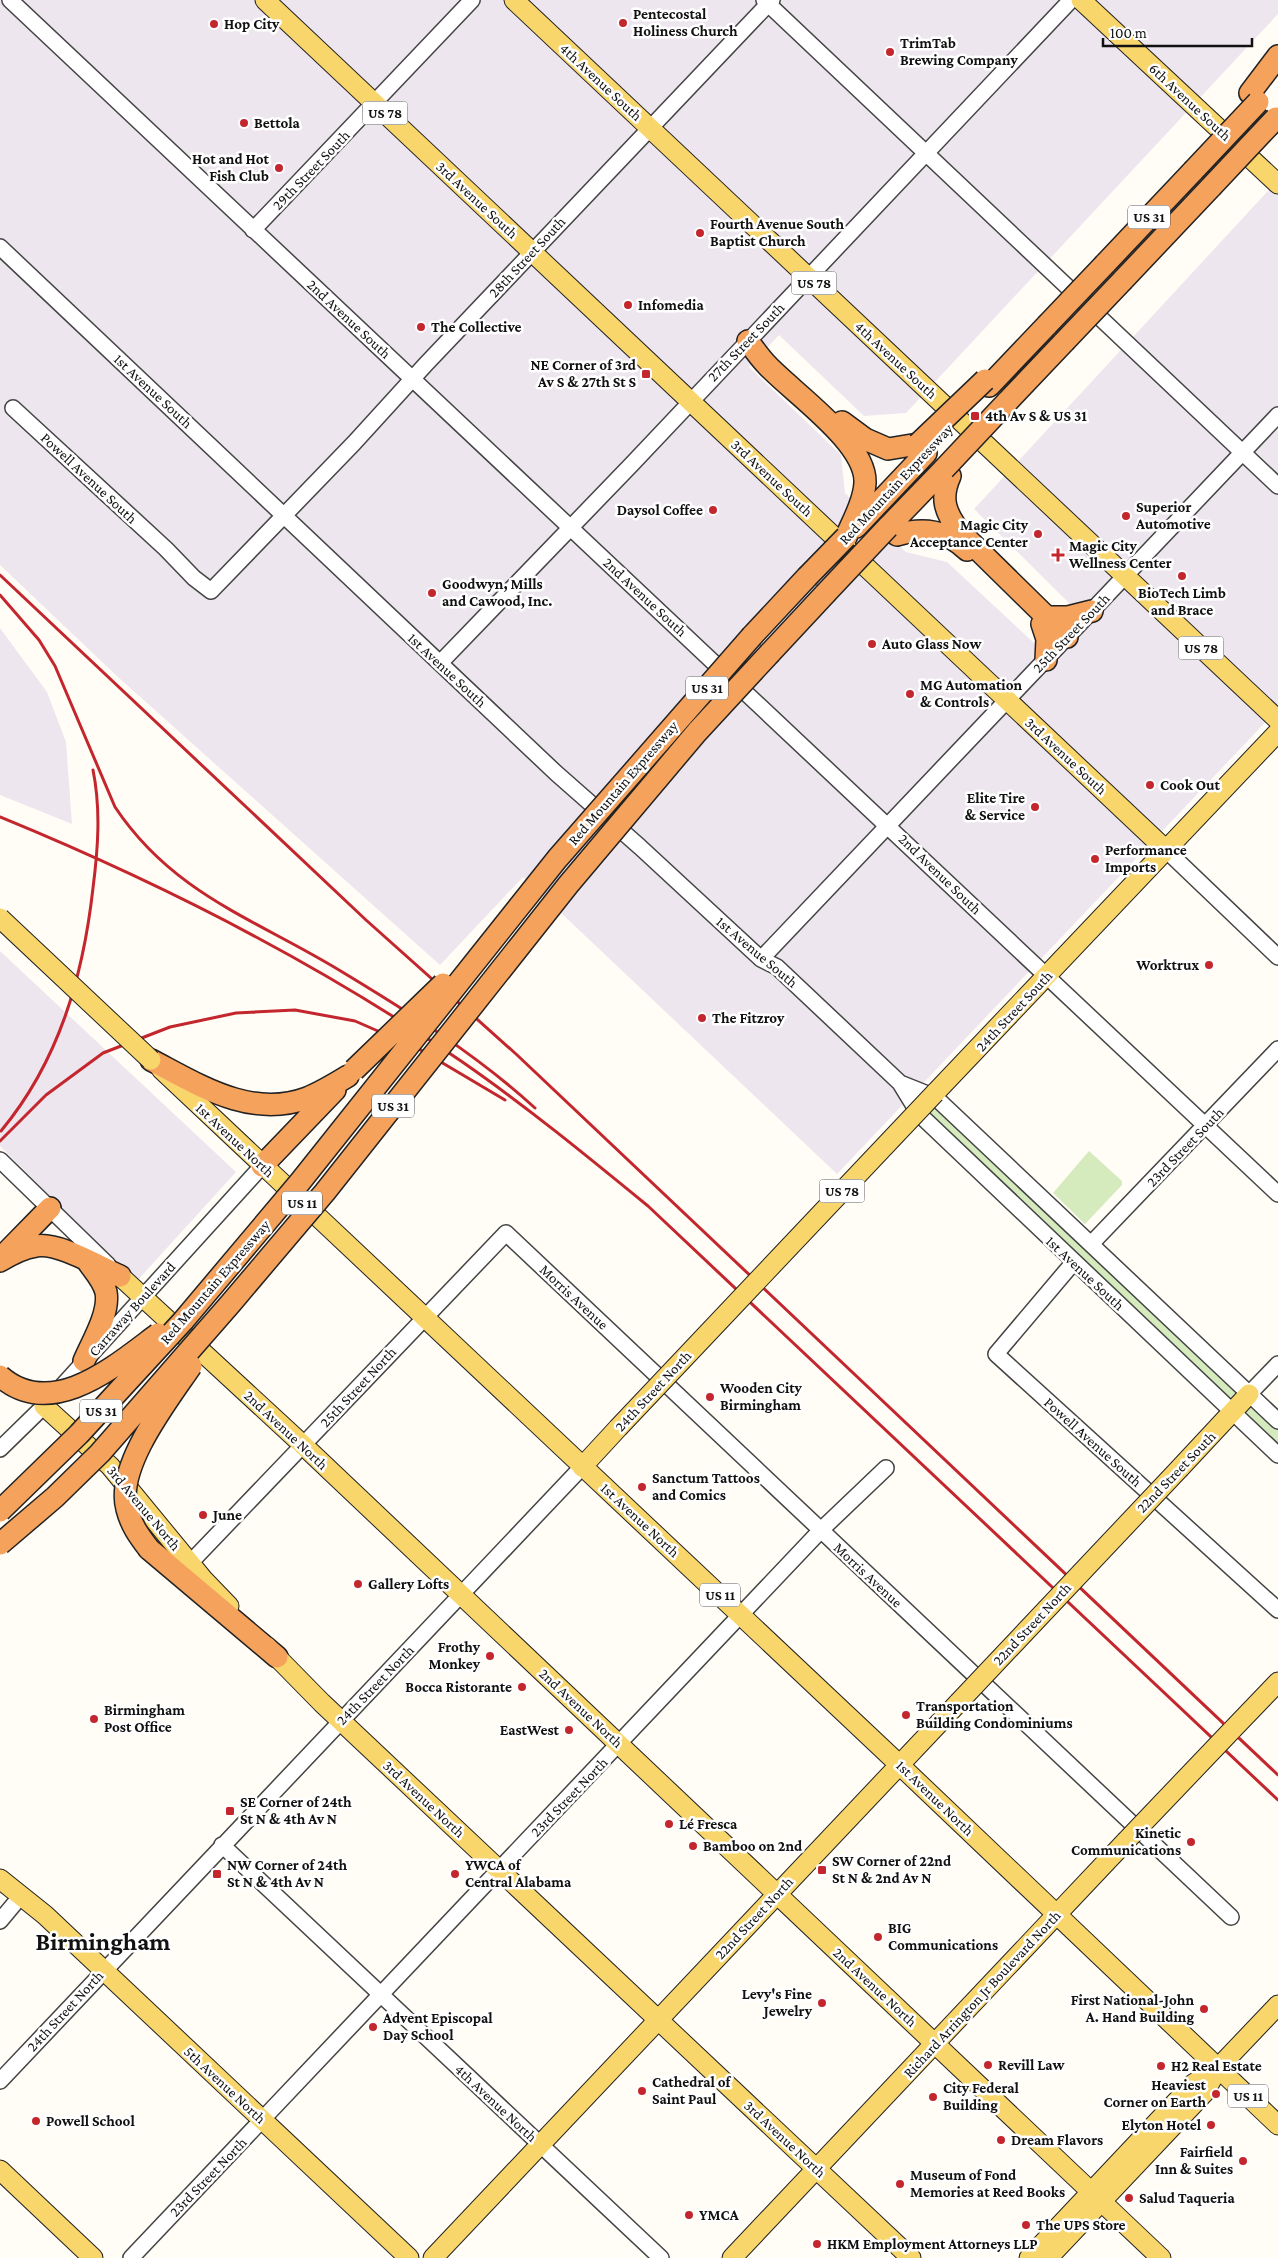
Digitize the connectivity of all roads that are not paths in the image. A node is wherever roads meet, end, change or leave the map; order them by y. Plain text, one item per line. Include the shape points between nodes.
1 (10, 0) edge
2 (265, 0) edge
3 (472, 0) edge
4 (514, 0) edge
5 (1071, 0) edge
6 (1081, 0) edge
7 (768, 1) edge
8 (1278, 56) edge
9 (1278, 81) edge
10 (1254, 98) junction
11 (375, 103) junction
12 (1277, 120) edge
13 (649, 128) junction
14 (926, 153) junction
15 (1278, 184) edge
16 (253, 230) junction
17 (0, 247) edge
18 (533, 252) junction
19 (808, 278) junction
20 (748, 341) junction
21 (413, 379) junction
22 (690, 401) junction
23 (13, 408) dead end
24 (1278, 414) edge
25 (922, 448) junction
26 (1242, 452) junction
27 (947, 472) junction
28 (1278, 486) edge
29 (866, 505) junction
30 (283, 515) junction
31 (572, 527) junction
32 (892, 531) junction
33 (1125, 576) junction
34 (211, 591) joint
35 (1092, 611) junction
36 (1046, 621) junction
37 (1064, 640) junction
38 (1046, 660) junction
39 (441, 662) junction
40 (1006, 700) junction
41 (1278, 720) edge
42 (1278, 732) edge
43 (888, 825) junction
44 (1166, 850) junction
45 (0, 918) edge
46 (506, 923) junction
47 (1278, 957) edge
48 (761, 959) junction
49 (1046, 976) junction
50 (1278, 1049) edge
51 (151, 1060) joint
52 (351, 1073) junction
53 (900, 1083) junction
54 (184, 1084) junction
55 (1206, 1126) junction
56 (0, 1160) edge
57 (262, 1166) junction
58 (1278, 1194) edge
59 (50, 1208) junction
60 (506, 1233) joint
61 (1091, 1244) junction
62 (0, 1261) edge
63 (88, 1262) junction
64 (1073, 1263) junction
65 (120, 1276) junction
66 (749, 1289) joint
67 (142, 1297) junction
68 (231, 1303) junction
69 (196, 1305) junction
70 (424, 1318) junction
71 (84, 1362) junction
72 (1278, 1364) edge
73 (0, 1376) edge
74 (1250, 1394) junction
75 (44, 1406) junction
76 (1233, 1412) junction
77 (1276, 1419) edge
78 (1256, 1434) junction
79 (303, 1445) junction
80 (0, 1449) edge
81 (1278, 1455) edge
82 (582, 1467) junction
83 (886, 1468) dead end
84 (0, 1511) edge
85 (820, 1530) junction
86 (0, 1544) edge
87 (190, 1563) junction
88 (1075, 1579) joint
89 (461, 1595) junction
90 (1278, 1610) edge
91 (741, 1615) junction
92 (277, 1657) junction
93 (1278, 1682) edge
94 (341, 1720) junction
95 (619, 1744) junction
96 (899, 1764) junction
97 (222, 1846) junction
98 (0, 1864) edge
99 (499, 1870) junction
100 (0, 1879) edge
101 (0, 1885) edge
102 (777, 1894) junction
103 (19, 1895) junction
104 (41, 1912) junction
105 (1057, 1914) junction
106 (1231, 1917) dead end
107 (0, 1921) edge
108 (103, 1970) junction
109 (382, 1995) junction
110 (1278, 2005) edge
111 (658, 2020) junction
112 (935, 2043) junction
113 (1219, 2067) junction
114 (0, 2080) edge
115 (262, 2120) junction
116 (1278, 2125) edge
117 (540, 2144) junction
118 (817, 2169) junction
119 (0, 2170) edge
120 (1097, 2196) junction
121 (93, 2258) edge
122 (131, 2258) edge
123 (409, 2258) edge
124 (433, 2258) edge
125 (661, 2258) edge
126 (732, 2258) edge
127 (911, 2258) edge
128 (1029, 2258) edge
129 (1048, 2258) edge
130 (1161, 2258) edge

1 - 16 street, 2nd Avenue South
2 - 11 main road, 3rd Avenue South / US 78
3 - 11 street, 29th Street South
4 - 13 main road, 4th Avenue South / US 78
5 - 14 street, 27th Street South
6 - 15 main road, 6th Avenue South
7 - 13 street, 28th Street South
7 - 14 street
8 - 10 highway
9 - 10 highway, US 31
10 - 25 highway, Red Mountain Expressway / US 31, bridge via 1214,148 1105,264 1025,348
11 - 16 street, 29th Street South
11 - 18 main road, 3rd Avenue South / US 78
12 - 27 highway, Red Mountain Expressway / US 31, bridge via 1195,213 1179,220 976,435
13 - 18 street, 28th Street South
13 - 19 main road, 4th Avenue South / US 78
14 - 19 street, 27th Street South
14 - 26 street
16 - 21 street, 2nd Avenue South
17 - 30 street, 1st Avenue South
18 - 21 street, 28th Street South
18 - 22 main road, 3rd Avenue South / US 78
19 - 20 street, 27th Street South
19 - 33 main road, 4th Avenue South / US 78
20 - 22 street, 27th Street South
20 - 25 highway via 775,359 837,418 865,439 888,449
20 - 29 highway via 766,364 852,446 865,471
21 - 30 street, 28th Street South
21 - 31 street, 2nd Avenue South
22 - 31 street, 27th Street South
22 - 40 main road, 3rd Avenue South / US 78
23 - 34 street, Powell Avenue South
24 - 26 street, 25th Street South
25 - 29 highway, Red Mountain Expressway
26 - 28 street
26 - 33 street, 25th Street South
27 - 32 highway, Red Mountain Expressway / US 31
27 - 36 highway via 943,497 948,517
29 - 46 highway, Red Mountain Expressway / US 31, bridge via 846,537 752,636 556,858
30 - 34 street, 28th Street South
30 - 39 street, 1st Avenue South
31 - 39 street, 27th Street South
31 - 43 street, 2nd Avenue South
32 - 36 highway via 931,530 946,535 963,546
32 - 68 highway, Red Mountain Expressway / US 31, bridge via 796,635 775,647 697,732 568,885 325,1192
33 - 35 street, 25th Street South
33 - 41 main road, 4th Avenue South / US 78
35 - 36 highway
35 - 37 street, 25th Street South
36 - 37 highway
36 - 38 highway
37 - 38 street, 25th Street South
38 - 40 street, 25th Street South
39 - 48 street, 1st Avenue South via 556,773
40 - 43 street, 25th Street South
40 - 44 main road, 3rd Avenue South / US 78
42 - 44 main road, 24th Street South / US 78
43 - 48 street, 25th Street South
43 - 49 street, 2nd Avenue South
44 - 47 street, 3rd Avenue South
44 - 49 main road, 24th Street South / US 78
45 - 51 main road, bridge
46 - 52 highway, bridge
46 - 69 highway, Red Mountain Expressway / US 31, bridge via 300,1182
48 - 53 street, 1st Avenue South via 777,967
49 - 55 street, 2nd Avenue South
49 - 66 main road, 24th Street South / US 78, bridge
50 - 55 street, 23rd Street South
51 - 54 highway
52 - 54 highway via 305,1099 274,1105 238,1101
52 - 57 highway
53 - 61 street, 1st Avenue South via 935,1097
53 - 64 street, 1st Avenue South via 918,1114
54 - 57 main road, 1st Avenue North / US 11
55 - 58 street, 2nd Avenue South
55 - 61 street, 23rd Street South
56 - 59 street, 2nd Avenue North
57 - 67 street, Carraway Boulevard
57 - 70 main road, 1st Avenue North / US 11
59 - 62 highway
59 - 65 street, 2nd Avenue North
60 - 70 street, 25th Street North
60 - 85 street, Morris Avenue
61 - 74 street, 1st Avenue South
62 - 63 highway via 16,1251 37,1245 53,1247
63 - 65 highway
63 - 71 highway via 101,1280 106,1302
64 - 76 street, 1st Avenue South
64 - 90 street, Powell Avenue South via 996,1354
65 - 67 main road, 2nd Avenue North
66 - 82 main road, 24th Street North / US 78, bridge
67 - 71 street, Carraway Boulevard
67 - 79 main road, 2nd Avenue North
68 - 86 highway, Red Mountain Expressway / US 31, bridge via 100,1453
68 - 92 highway, bridge via 130,1466 125,1491 126,1508 134,1530 149,1549
69 - 73 highway, bridge via 108,1371 76,1387 40,1393 18,1388
69 - 84 highway, Red Mountain Expressway / US 31, bridge via 79,1434
70 - 79 street, 25th Street North
70 - 82 main road, 1st Avenue North / US 11
71 - 75 street, Carraway Boulevard
72 - 74 street, 22nd Street South
74 - 76 main road, 22nd Street South
74 - 77 street, 1st Avenue South
75 - 80 street, Carraway Boulevard
75 - 87 main road, 3rd Avenue North via 110,1466
76 - 78 street, 1st Avenue South
76 - 88 main road, 22nd Street South, bridge
77 - 78 street via 1258,1420
78 - 81 street, 1st Avenue South
79 - 87 street, 25th Street North
79 - 89 main road, 2nd Avenue North
82 - 89 street, 24th Street North
82 - 91 main road, 1st Avenue North / US 11
83 - 85 street, 23rd Street North
85 - 91 street, 23rd Street North
85 - 106 street, Morris Avenue
87 - 92 main road, 3rd Avenue North
88 - 96 main road, 22nd Street North, bridge
89 - 94 street, 24th Street North
89 - 95 main road, 2nd Avenue North
91 - 95 street, 23rd Street North
91 - 96 main road, 1st Avenue North / US 11
92 - 94 main road, 3rd Avenue North
93 - 105 main road, Richard Arrington Jr Boulevard North, bridge
94 - 97 street, 24th Street North
94 - 99 main road, 3rd Avenue North
95 - 99 street, 23rd Street North
95 - 102 main road, 2nd Avenue North
96 - 102 main road, 22nd Street North
96 - 105 main road, 1st Avenue North / US 11
97 - 108 street, 24th Street North
97 - 109 street, 4th Avenue North
98 - 104 main road, 5th Avenue North
99 - 109 street, 23rd Street North
99 - 111 main road, 3rd Avenue North
100 - 103 main road, 5th Avenue North
101 - 103 main road
102 - 111 main road, 22nd Street North
102 - 112 main road, 2nd Avenue North
103 - 104 main road, 5th Avenue North
103 - 107 street
104 - 108 main road, 5th Avenue North
105 - 112 main road, Richard Arrington Jr Boulevard North
105 - 113 main road, 1st Avenue North / US 11
108 - 114 street, 24th Street North
108 - 115 main road, 5th Avenue North
109 - 115 street, 23rd Street North
109 - 117 street, 4th Avenue North
110 - 113 main road
111 - 117 main road, 22nd Street North
111 - 118 main road, 3rd Avenue North
112 - 118 main road, Richard Arrington Jr Boulevard North
112 - 120 main road, 2nd Avenue North
113 - 116 main road, 1st Avenue North / US 11
113 - 120 main road via 1193,2084
115 - 122 street, 23rd Street North
115 - 123 main road, 5th Avenue North
117 - 124 main road, 22nd Street North
117 - 125 street, 4th Avenue North
118 - 126 main road, Richard Arrington Jr Boulevard North
118 - 127 main road, 3rd Avenue North
119 - 121 main road
120 - 128 main road
120 - 129 main road
120 - 130 main road, 2nd Avenue North

